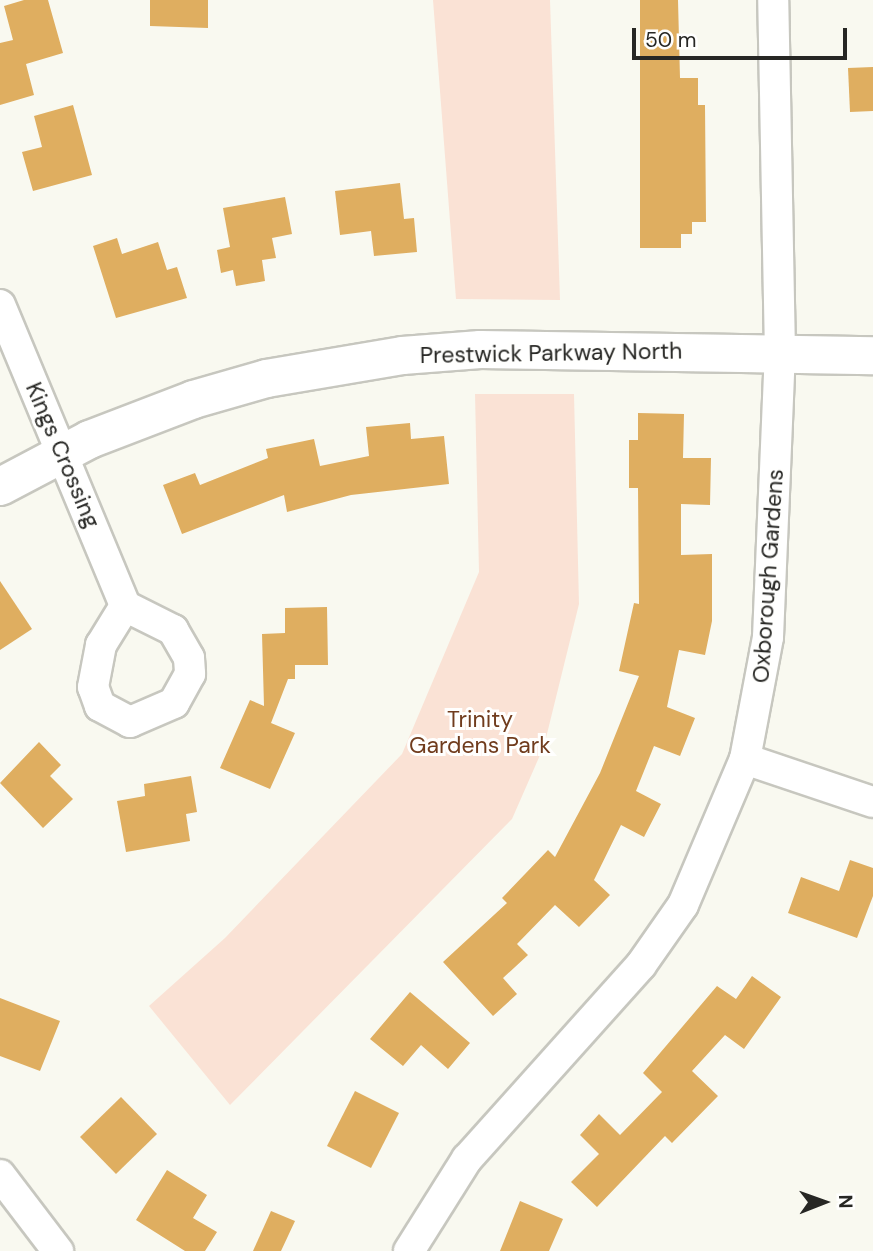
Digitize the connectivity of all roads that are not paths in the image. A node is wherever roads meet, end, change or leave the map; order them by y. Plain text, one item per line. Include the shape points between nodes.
1 (773, 0) edge
2 (0, 305) edge
3 (780, 353) junction
4 (873, 355) edge
5 (62, 452) junction
6 (0, 486) edge
7 (125, 606) dead end
8 (745, 759) junction
9 (873, 802) edge
10 (0, 1175) edge
11 (58, 1251) edge
12 (409, 1251) edge

1 - 3 street, Oxborough Gardens
2 - 5 street, Kings Crossing
3 - 4 street, Prestwick Parkway North
3 - 5 street, Prestwick Parkway North via 402,355 205,396
3 - 8 street, Oxborough Gardens via 768,636
5 - 6 street, Prestwick Parkway North
5 - 7 street, Kings Crossing
8 - 9 street
8 - 12 street, Oxborough Gardens via 683,905 641,965 467,1160
10 - 11 street

